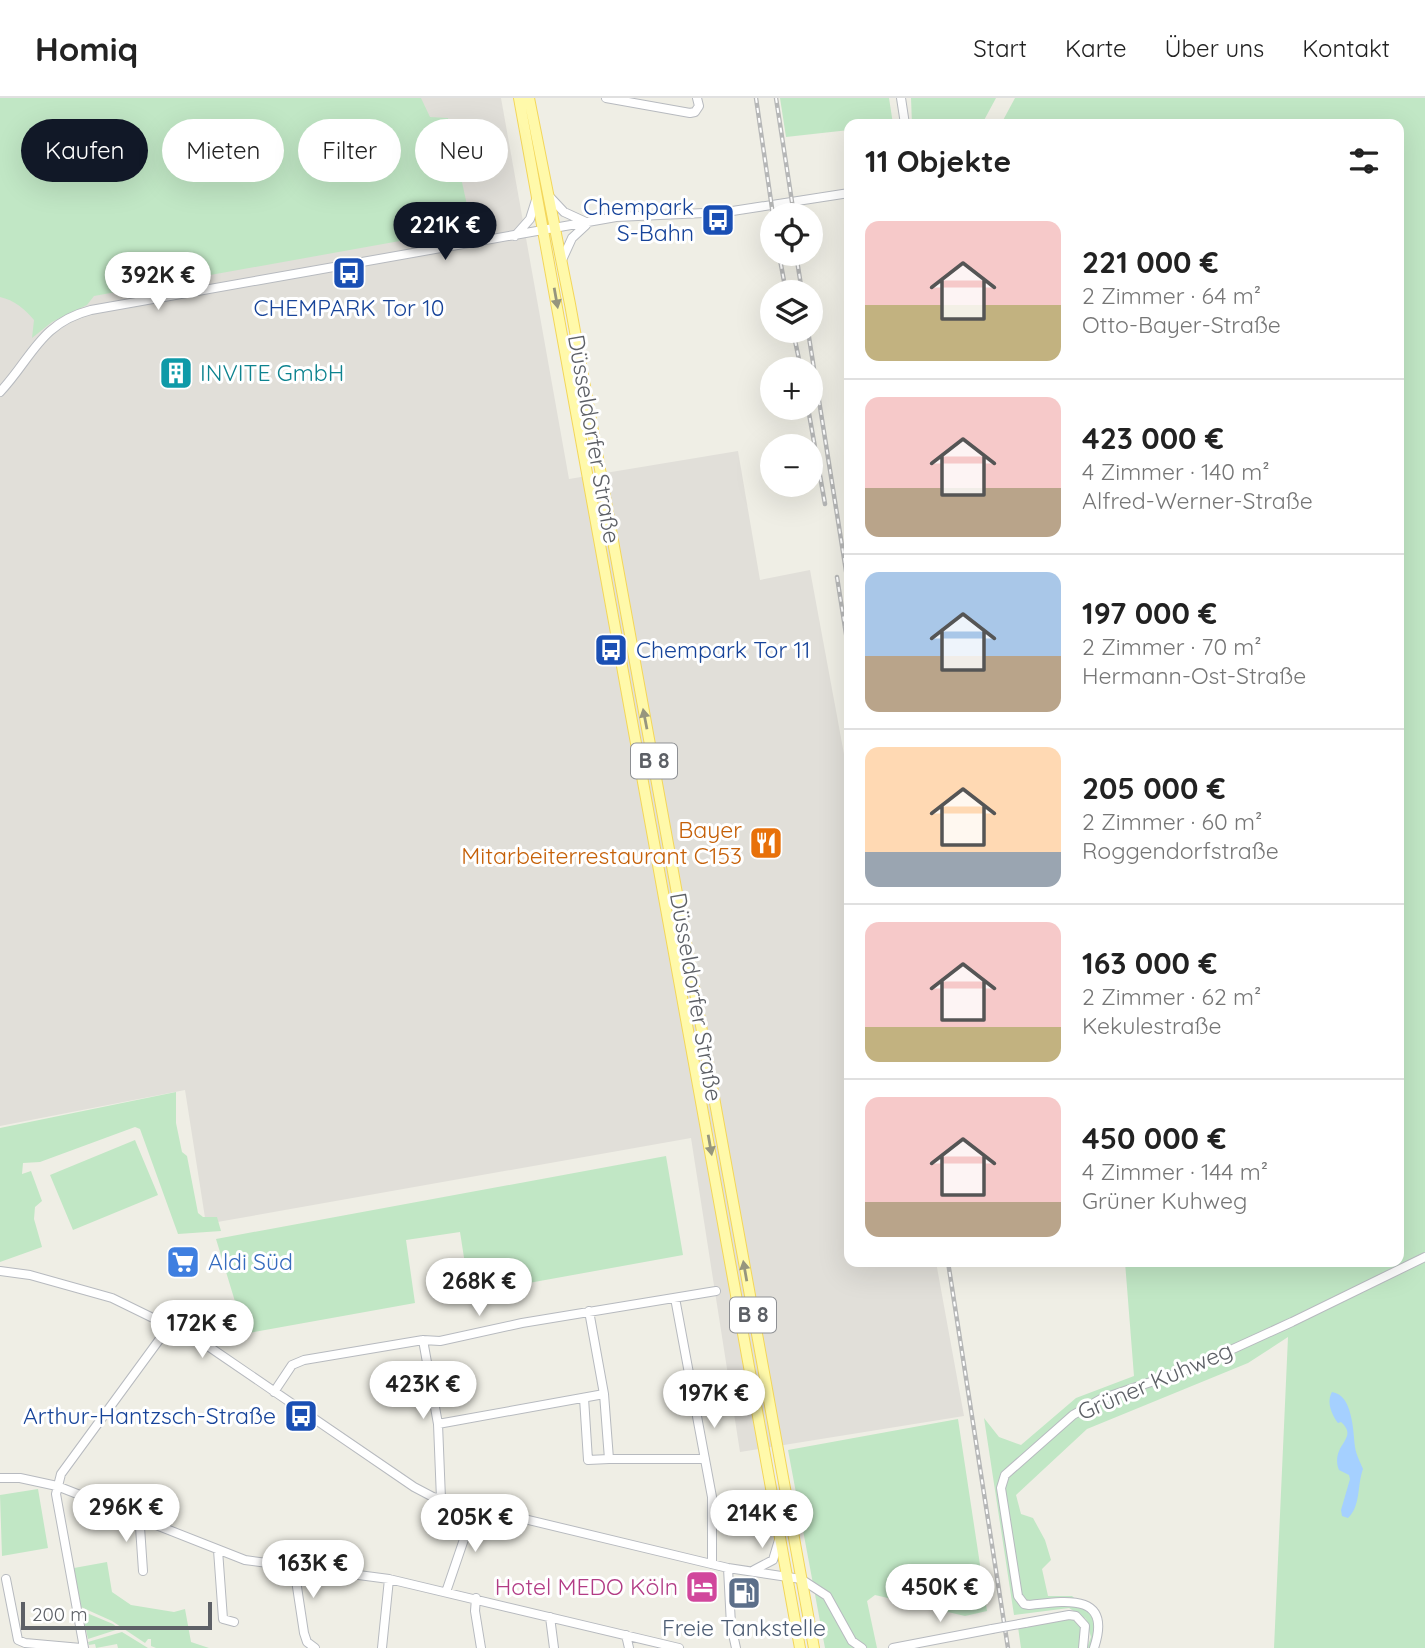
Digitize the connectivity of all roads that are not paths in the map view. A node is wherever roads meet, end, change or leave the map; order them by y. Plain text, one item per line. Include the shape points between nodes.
1 (519, 98) edge
2 (529, 98) edge
3 (606, 98) edge
4 (697, 98) edge
5 (901, 98) edge
6 (904, 119) edge
7 (844, 194) edge
8 (549, 196) junction
9 (537, 197) junction
10 (588, 223) junction
11 (556, 229) junction
12 (543, 231) junction
13 (515, 236) junction
14 (562, 260) junction
15 (0, 392) edge
16 (623, 602) junction
17 (611, 605) junction
18 (684, 931) junction
19 (672, 933) junction
20 (1425, 1257) edge
21 (0, 1271) edge
22 (716, 1291) dead end
23 (675, 1298) junction
24 (589, 1311) junction
25 (170, 1325) junction
26 (423, 1340) junction
27 (274, 1392) junction
28 (604, 1394) junction
29 (584, 1398) junction
30 (438, 1424) junction
31 (609, 1459) junction
32 (705, 1459) junction
33 (0, 1478) edge
34 (57, 1486) junction
35 (441, 1499) junction
36 (475, 1507) junction
37 (142, 1520) junction
38 (780, 1535) junction
39 (218, 1550) junction
40 (712, 1564) junction
41 (294, 1567) junction
42 (728, 1568) junction
43 (143, 1571) dead end
44 (751, 1572) junction
45 (787, 1577) junction
46 (6, 1579) dead end
47 (389, 1579) junction
48 (801, 1579) junction
49 (446, 1591) junction
50 (476, 1598) junction
51 (550, 1617) junction
52 (234, 1622) dead end
53 (626, 1635) junction
54 (82, 1648) edge
55 (315, 1648) edge
56 (382, 1648) edge
57 (481, 1648) edge
58 (554, 1648) edge
59 (629, 1648) edge
60 (679, 1648) edge
61 (736, 1648) edge
62 (800, 1648) edge
63 (814, 1648) edge
64 (862, 1648) edge
65 (893, 1648) edge
66 (1083, 1648) edge
67 (1094, 1648) edge

1 - 9 main road, Düsseldorfer Straße / B 8
2 - 8 main road, Düsseldorfer Straße / B 8
3 - 4 street via 690,113 699,106
5 - 6 street
7 - 10 street via 726,212 633,215
8 - 10 street via 564,212
8 - 11 main road, Düsseldorfer Straße / B 8
9 - 12 main road, Düsseldorfer Straße / B 8
9 - 13 street via 530,219
10 - 11 street
10 - 14 street via 572,238
11 - 12 street
11 - 14 main road, Düsseldorfer Straße / B 8
12 - 13 street
12 -> 17 main road, Düsseldorfer Straße / B 8
13 - 15 street via 82,312 44,335
14 - 16 main road, Düsseldorfer Straße / B 8
16 - 17 main road
18 -> 16 main road, Düsseldorfer Straße / B 8
17 - 19 main road, Düsseldorfer Straße / B 8
18 - 19 main road
48 -> 18 main road, Düsseldorfer Straße / B 8
19 -> 38 main road, Düsseldorfer Straße / B 8
20 - 67 street, Grüner Kuhweg via 1189,1369 1101,1399 1073,1415 1005,1475 1001,1488 1020,1601 1029,1605 1068,1600 1084,1604 1097,1620
21 - 25 street via 113,1298
22 - 23 street
23 - 24 street
23 - 32 street
24 - 26 street via 440,1341
24 - 28 street
25 - 27 street
25 - 34 street via 61,1474
26 - 27 street via 292,1364
26 - 30 street
27 - 35 street via 414,1487
28 - 29 street
28 - 31 street
29 - 30 street
29 - 31 street via 587,1460
30 - 35 street
31 - 32 street
32 - 40 street via 713,1511
33 - 34 street
34 - 37 street
34 - 54 street
35 - 36 street
36 - 40 street
36 - 49 street
37 - 39 street
37 - 43 street
38 - 44 street via 773,1560
38 - 45 main road, Düsseldorfer Straße / B 8
39 - 41 street via 256,1563
39 - 52 street via 223,1619
40 - 42 street
41 - 47 street
41 - 55 street via 305,1639
42 - 44 street
42 - 61 street
44 - 45 street
45 - 48 street
45 - 62 main road, Düsseldorfer Straße / B 8
46 - 54 street via 18,1640
47 - 49 street
47 - 56 street
48 - 63 main road, Düsseldorfer Straße / B 8
48 - 64 street via 827,1596 852,1641
49 - 50 street
50 - 51 street
50 - 57 street
51 - 53 street
51 - 58 street
53 - 59 street
53 - 60 street
65 - 66 street, bridge via 1069,1615 1086,1626

